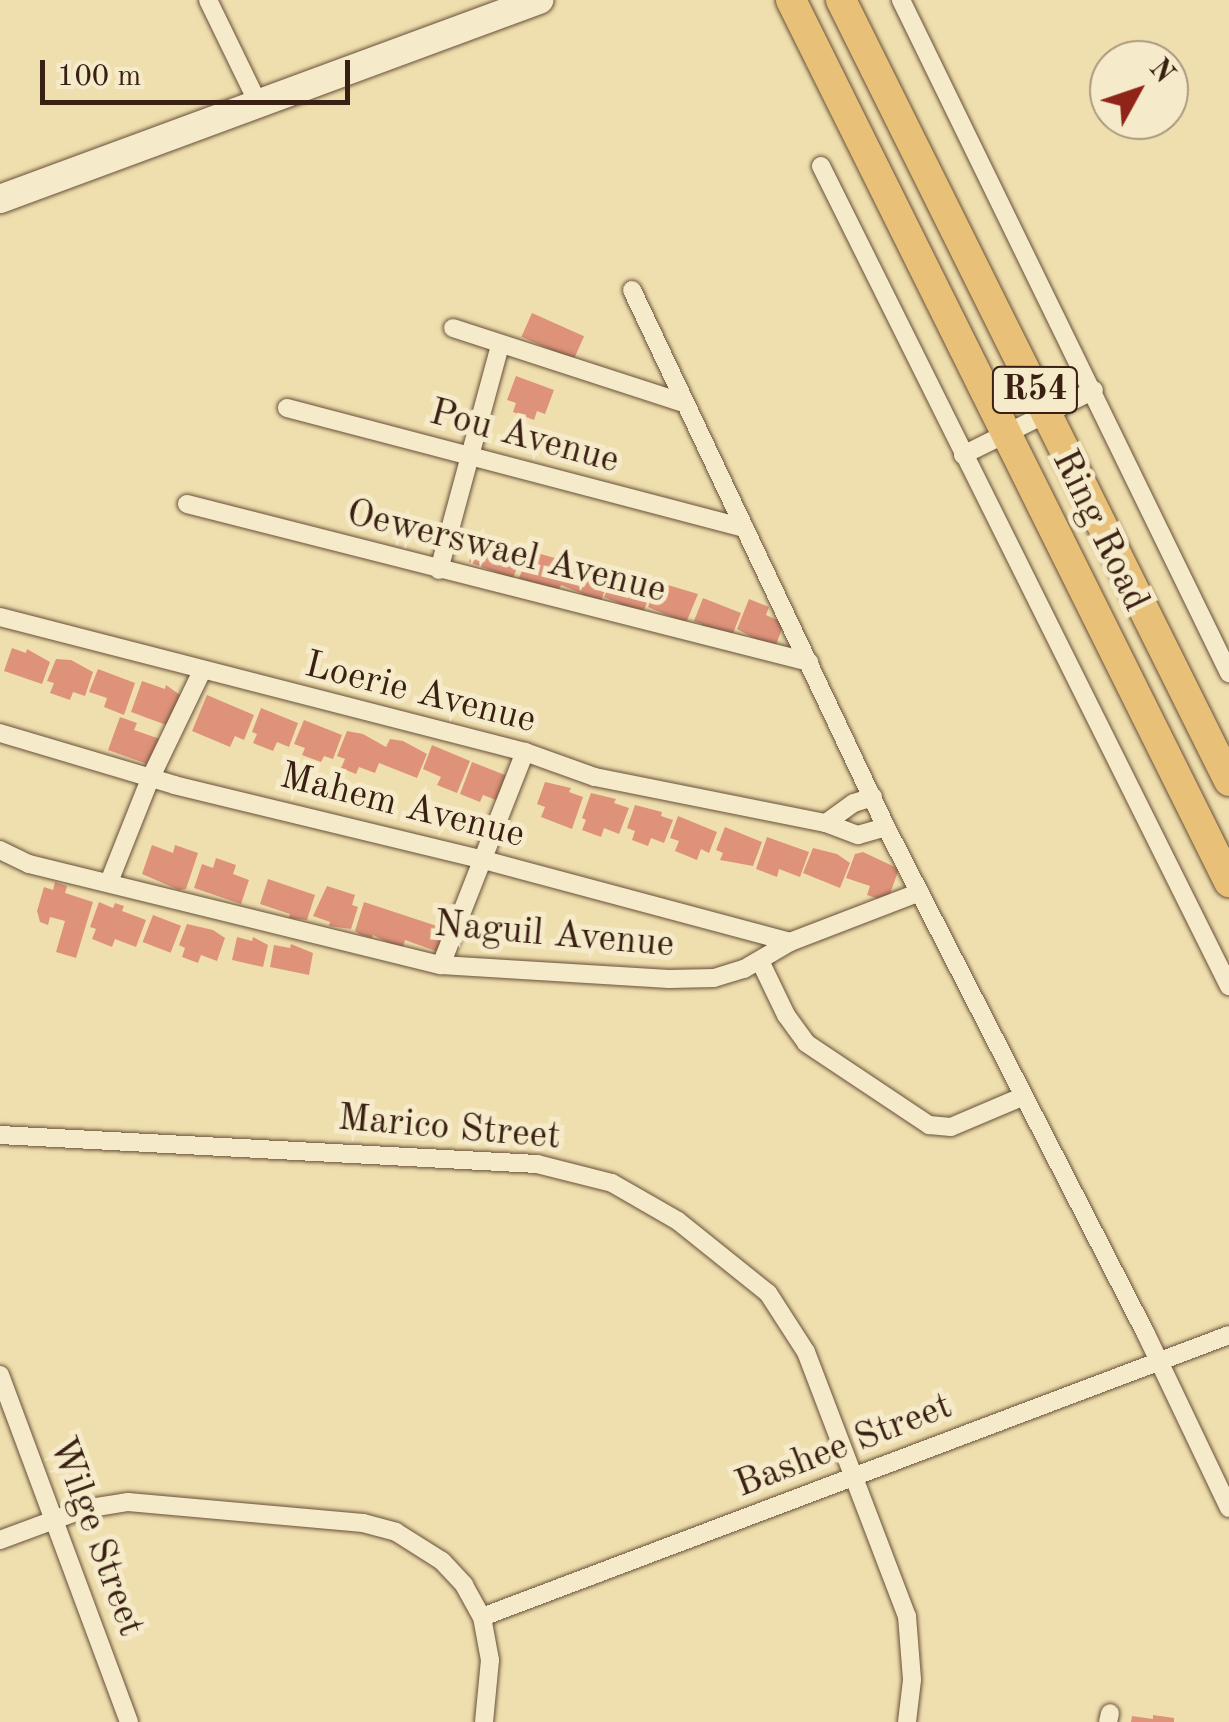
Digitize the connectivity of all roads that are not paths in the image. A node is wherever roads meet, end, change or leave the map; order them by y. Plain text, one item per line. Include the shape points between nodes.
1 (208, 0) edge
2 (540, 0) edge
3 (792, 0) edge
4 (841, 0) edge
5 (901, 0) edge
6 (258, 101) junction
7 (821, 166) dead end
8 (0, 199) edge
9 (632, 290) dead end
10 (454, 328) dead end
11 (500, 345) junction
12 (1094, 390) junction
13 (684, 402) junction
14 (287, 408) dead end
15 (1046, 412) junction
16 (1006, 432) junction
17 (963, 455) junction
18 (468, 458) junction
19 (187, 504) dead end
20 (745, 528) junction
21 (439, 570) junction
22 (0, 617) edge
23 (809, 662) junction
24 (202, 671) junction
25 (1229, 673) edge
26 (0, 733) edge
27 (525, 752) junction
28 (150, 779) junction
29 (1229, 781) edge
30 (873, 797) junction
31 (826, 823) junction
32 (886, 827) junction
33 (0, 850) edge
34 (484, 860) junction
35 (109, 882) junction
36 (1229, 882) edge
37 (920, 892) junction
38 (790, 942) junction
39 (761, 962) junction
40 (441, 964) junction
41 (1229, 986) edge
42 (1024, 1096) junction
43 (0, 1135) edge
44 (1229, 1335) edge
45 (1158, 1361) junction
46 (0, 1375) edge
47 (853, 1480) junction
48 (1229, 1508) edge
49 (55, 1518) junction
50 (0, 1540) edge
51 (482, 1617) junction
52 (130, 1722) edge
53 (484, 1722) edge
54 (907, 1722) edge

1 - 6 street
2 - 6 street
3 - 16 main road, Ring Road / R54
4 - 15 main road, Ring Road / R54
5 - 12 street, Ring Road
6 - 8 street
7 - 17 street
9 - 13 street
10 - 11 street
11 - 13 street
11 - 18 street
12 - 15 street
12 - 25 street, Ring Road
13 - 20 street
14 - 18 street, Pou Avenue
15 - 16 street
15 - 29 main road, Ring Road / R54
16 - 17 street
16 - 36 main road, Ring Road / R54
17 - 41 street
18 - 20 street, Pou Avenue
18 - 21 street
19 - 21 street, Oewerswael Avenue
20 - 23 street
21 - 23 street, Oewerswael Avenue
22 - 24 street, Loerie Avenue
23 - 30 street
24 - 27 street, Loerie Avenue
24 - 28 street
26 - 28 street, Mahem Avenue
27 - 31 street, Loerie Avenue via 594,777
27 - 34 street
28 - 34 street, Mahem Avenue
28 - 35 street
30 - 31 street
30 - 32 street
31 - 32 street, Loerie Avenue via 858,835
32 - 37 street
33 - 35 street, Naguil Avenue
34 - 38 street, Mahem Avenue
34 - 40 street
35 - 40 street, Naguil Avenue
37 - 38 street, Naguil Avenue
37 - 42 street
38 - 39 street, Naguil Avenue
39 - 40 street, Naguil Avenue via 696,980
39 - 42 street via 806,1043 929,1126 951,1128
42 - 45 street
43 - 47 street, Marico Street via 537,1164 612,1183 713,1245 768,1293 806,1352
44 - 45 street, Bashee Street
45 - 47 street, Bashee Street
45 - 48 street
46 - 49 street, Wilge Street
47 - 51 street, Bashee Street
47 - 54 street, Marico Street via 907,1616
49 - 50 street
49 - 51 street via 146,1502 364,1523 396,1532 432,1554 464,1586
49 - 52 street, Wilge Street
51 - 53 street via 490,1660

